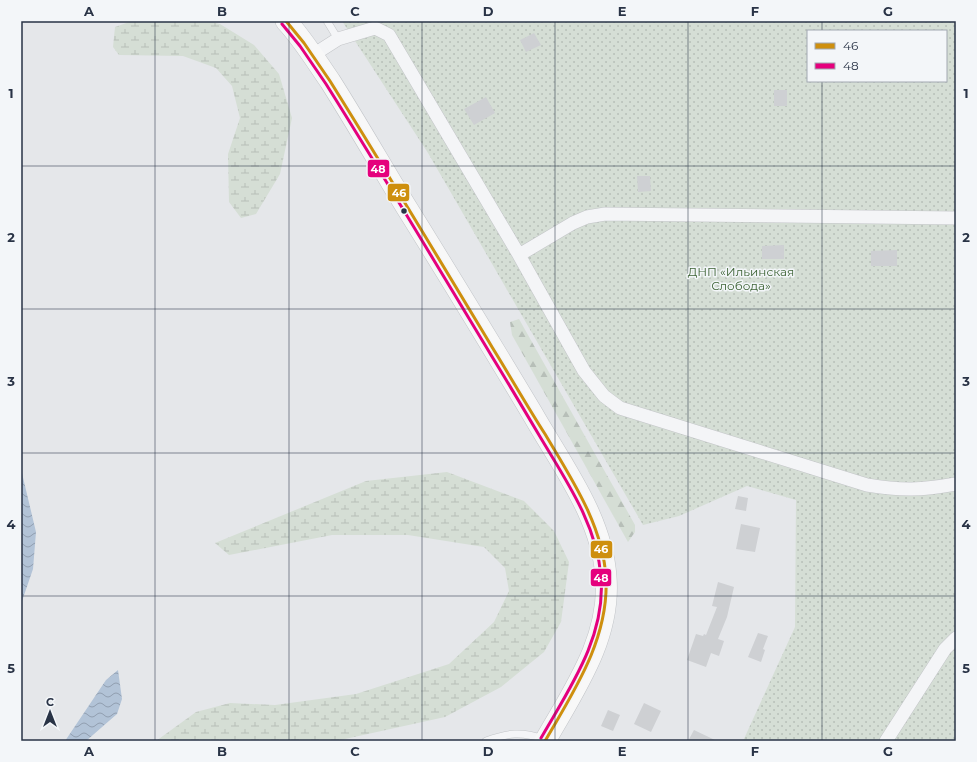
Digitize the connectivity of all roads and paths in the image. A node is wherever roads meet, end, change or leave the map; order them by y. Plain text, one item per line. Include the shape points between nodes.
1 (286, 21) edge
2 (327, 21) edge
3 (338, 39) junction
4 (313, 55) junction
5 (956, 218) edge
6 (519, 255) junction
7 (956, 484) edge
8 (956, 638) edge
9 (545, 740) edge
10 (486, 741) edge
11 (886, 741) edge

1 - 4 main road
2 - 3 lane
3 - 4 street
3 - 6 street via 375,28 389,35
4 - 9 main road via 521,395 579,495 596,533 606,578 607,598 603,624 588,662
5 - 6 street via 605,214 573,223
6 - 7 street via 584,371 604,396 620,408 868,485 896,490 922,490
8 - 11 street via 945,649
9 - 10 lane via 529,733 517,733

